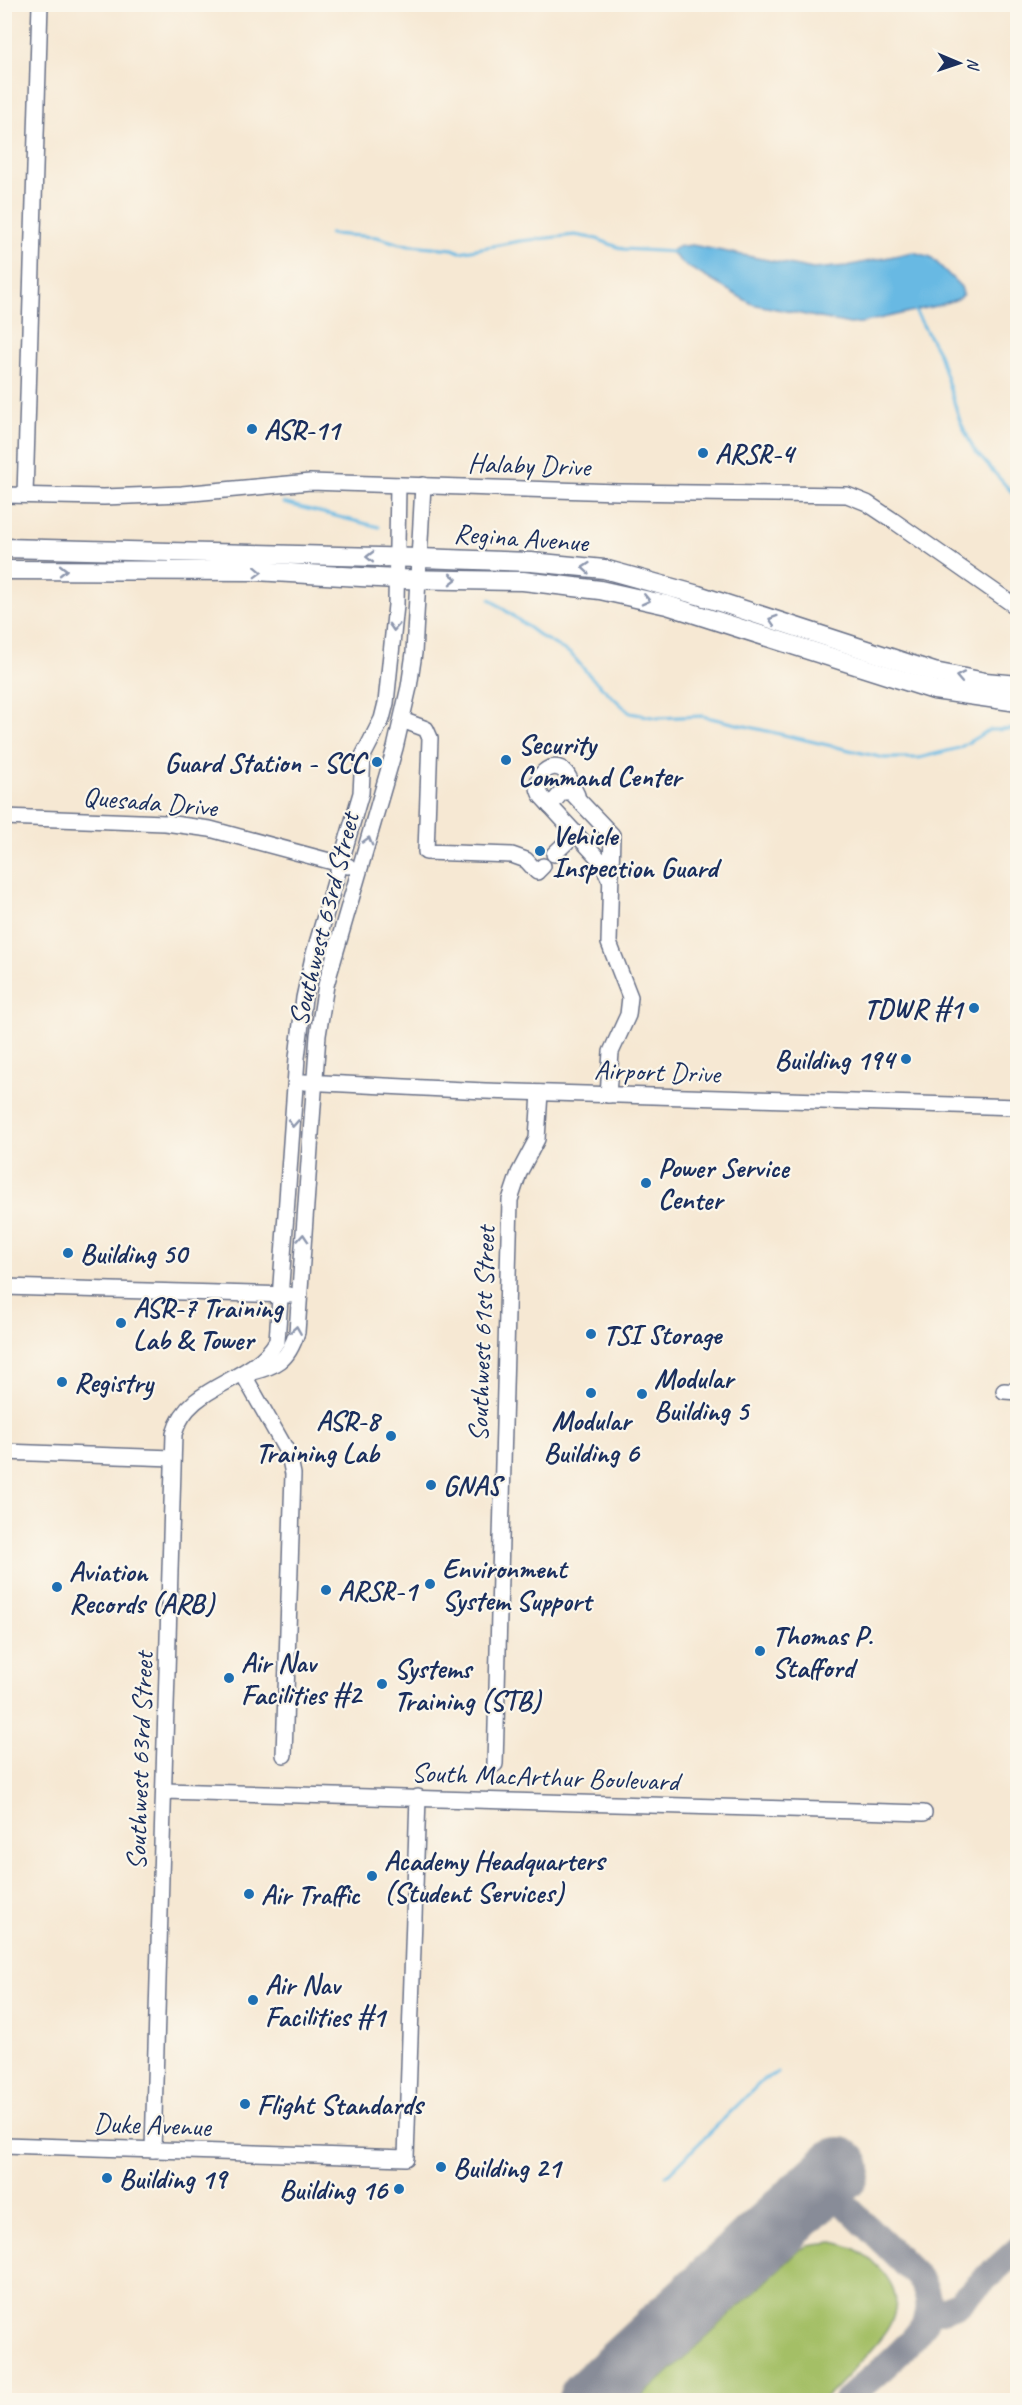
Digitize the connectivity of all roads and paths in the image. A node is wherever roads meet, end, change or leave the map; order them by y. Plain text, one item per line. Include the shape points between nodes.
1 (40, 4) edge
2 (398, 484) junction
3 (423, 485) junction
4 (4, 495) edge
5 (25, 495) junction
6 (4, 548) edge
7 (395, 557) junction
8 (420, 558) junction
9 (4, 570) edge
10 (396, 579) junction
11 (418, 579) junction
12 (1017, 608) edge
13 (390, 679) junction
14 (1017, 685) edge
15 (1017, 702) edge
16 (371, 710) dead end
17 (402, 720) junction
18 (576, 795) junction
19 (550, 806) junction
20 (4, 817) edge
21 (576, 833) junction
22 (554, 854) dead end
23 (340, 864) junction
24 (360, 868) junction
25 (540, 869) dead end
26 (611, 884) junction
27 (296, 1081) junction
28 (314, 1082) junction
29 (540, 1093) junction
30 (608, 1095) junction
31 (1017, 1107) edge
32 (4, 1287) edge
33 (281, 1295) junction
34 (299, 1296) junction
35 (243, 1374) junction
36 (4, 1452) edge
37 (173, 1458) junction
38 (284, 1755) dead end
39 (495, 1764) dead end
40 (164, 1791) junction
41 (418, 1797) junction
42 (924, 1813) dead end
43 (4, 2145) edge
44 (153, 2150) junction

1 - 5 street
2 - 3 street, Halaby Drive
2 - 5 street, Halaby Drive via 310,482 182,494
2 - 7 street, Southwest 63rd Street
3 - 8 street, Southwest 63rd Street
3 - 12 street, Halaby Drive via 847,495 867,503
4 - 5 street, Halaby Drive
7 -> 6 main road, Regina Avenue
7 - 8 main road, Regina Avenue
7 - 10 street, Southwest 63rd Street
8 - 11 street, Southwest 63rd Street
14 -> 8 main road, Regina Avenue via 934,672 698,595 604,569
9 -> 10 main road, Regina Avenue via 255,571
10 - 11 main road, Regina Avenue
10 -> 13 street, Southwest 63rd Street
11 -> 15 main road, Regina Avenue via 523,581 600,590 667,605 934,690
11 - 17 street, Southwest 63rd Street via 414,653
13 - 16 street via 385,694
13 - 23 street, Southwest 63rd Street via 382,719 363,756 361,793
24 -> 17 street, Southwest 63rd Street
17 - 25 street via 426,729 430,738 426,852 520,856
18 - 19 street via 562,792
18 - 19 street via 566,772 550,768 537,784
18 - 26 street via 612,835
19 - 21 street
20 - 23 street, Quesada Drive via 165,823 210,829
21 - 22 street
21 - 26 street via 601,861
23 - 24 street, Quesada Drive
23 - 27 street, Southwest 63rd Street via 304,998
24 - 28 street, Southwest 63rd Street via 326,985
26 - 30 street via 609,943 630,997 627,1015 611,1052
27 - 28 street, Airport Drive
27 -> 33 street, Southwest 63rd Street
28 - 29 street, Airport Drive
34 -> 28 street, Southwest 63rd Street
29 - 30 street, Airport Drive
29 - 39 street, Southwest 61st Street via 537,1139 510,1200
30 - 31 street, Airport Drive
32 - 33 street
33 - 34 street
33 - 35 street, Southwest 63rd Street via 277,1341 270,1354
35 -> 34 street, Southwest 63rd Street via 269,1368 292,1348
35 - 37 street, Southwest 63rd Street via 186,1408 174,1434
35 - 38 street via 289,1455 293,1474
36 - 37 street
37 - 40 street, Southwest 63rd Street
40 - 41 street, South MacArthur Boulevard
40 - 44 street, Southwest 63rd Street
41 - 42 street, South MacArthur Boulevard
41 - 44 street, Duke Avenue via 406,2158
43 - 44 street, Duke Avenue

